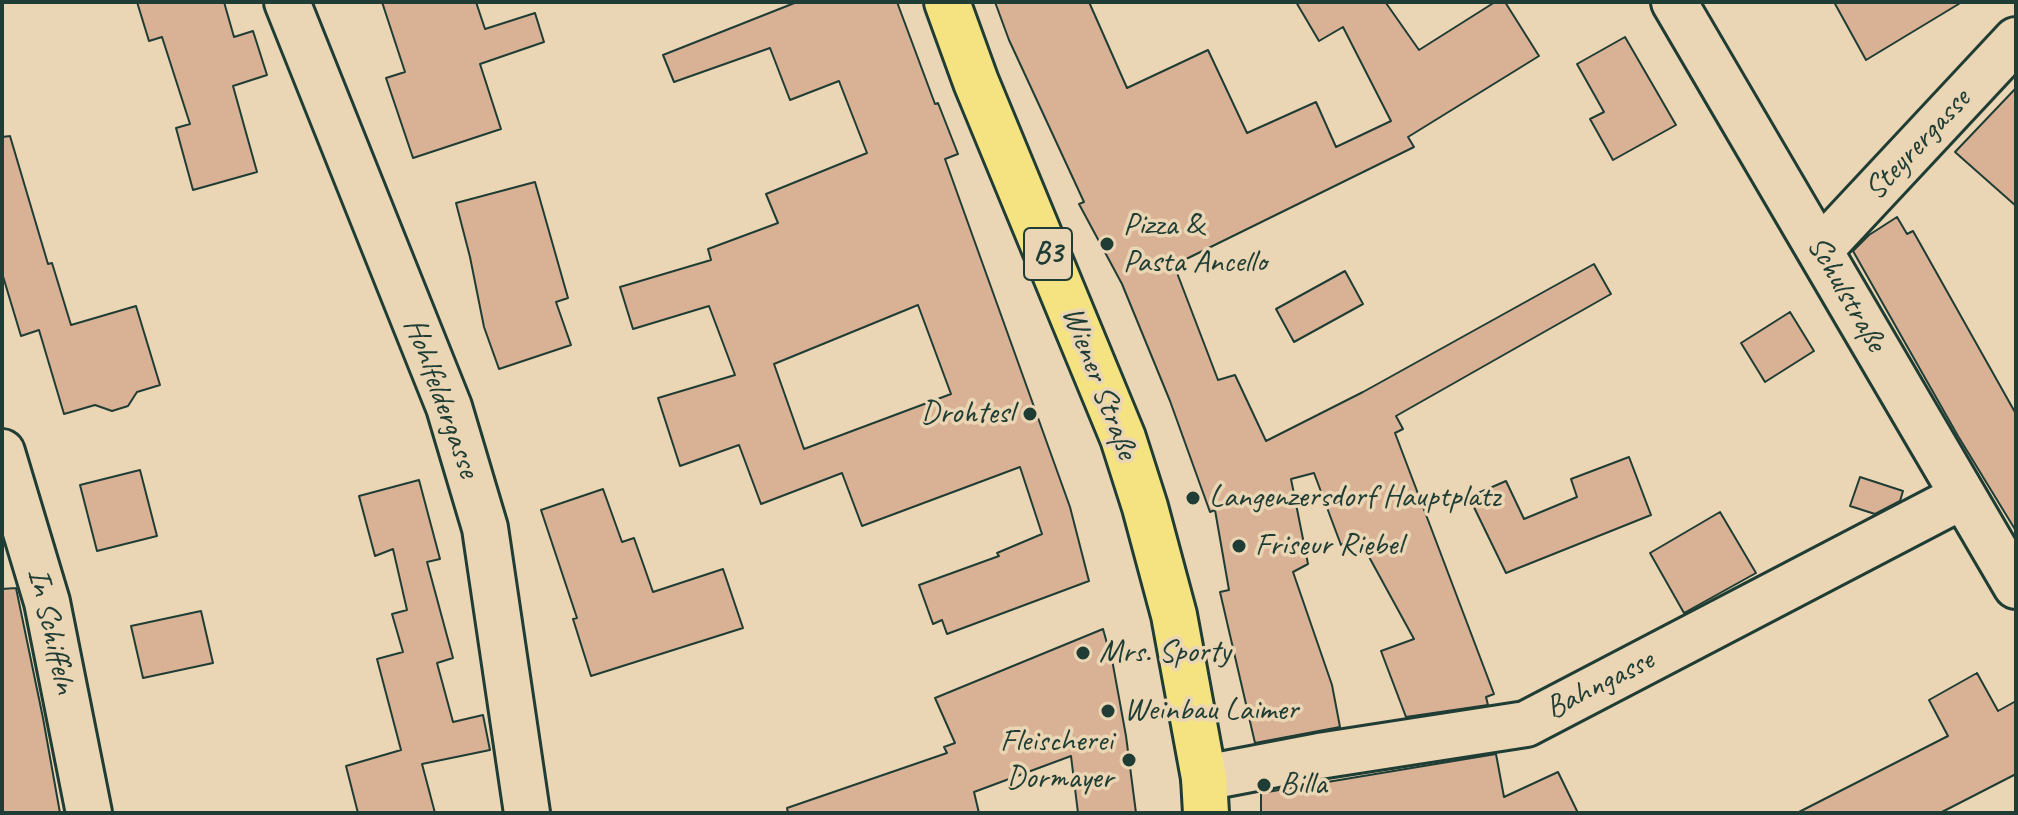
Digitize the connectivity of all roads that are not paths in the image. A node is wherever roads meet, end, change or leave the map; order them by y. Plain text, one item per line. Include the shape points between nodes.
1 (287, 2) edge
2 (947, 2) edge
3 (1674, 2) edge
4 (2016, 40) edge
5 (1820, 250) junction
6 (2, 452) edge
7 (1963, 496) junction
8 (2005, 541) edge
9 (2016, 586) edge
10 (1205, 795) edge
11 (89, 813) edge
12 (527, 813) edge

1 - 12 street, Hohlfeldergasse via 449,407 481,513
2 - 10 main road, Wiener Straße / B3 via 1123,438 1174,615
3 - 5 street, Schulstraße
4 - 5 street, Steyrergasse
5 - 7 street, Schulstraße
6 - 11 street, In Schiffeln via 47,602
7 - 8 street, Schulstraße
7 - 10 street, Bahngasse via 1526,724 1319,756
8 - 9 street, Schulstraße

